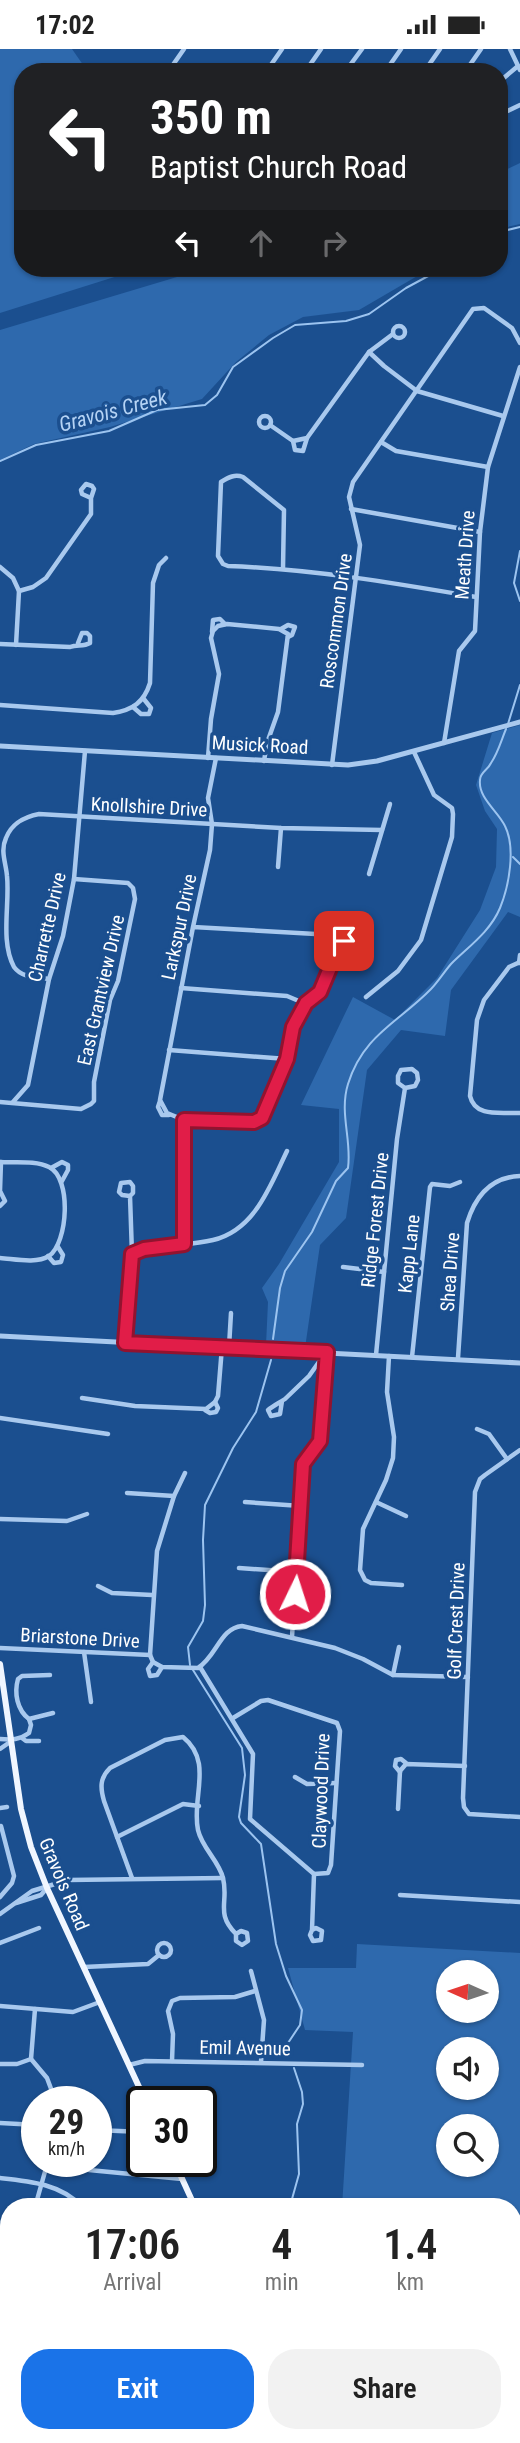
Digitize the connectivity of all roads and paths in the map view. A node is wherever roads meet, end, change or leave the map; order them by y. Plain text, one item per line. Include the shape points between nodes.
1 (510, 49) edge
2 (519, 68) edge
3 (393, 334) dead end
4 (520, 343) edge
5 (369, 352) junction
6 (520, 366) edge
7 (417, 391) junction
8 (503, 416) junction
9 (270, 425) dead end
10 (307, 438) junction
11 (293, 441) junction
12 (381, 442) junction
13 (488, 467) junction
14 (91, 498) dead end
15 (351, 509) junction
16 (480, 532) junction
17 (166, 558) dead end
18 (0, 567) edge
19 (284, 568) junction
20 (358, 577) junction
21 (19, 591) junction
22 (477, 597) junction
23 (225, 625) junction
24 (281, 629) junction
25 (212, 633) junction
26 (288, 637) junction
27 (78, 643) dead end
28 (0, 644) edge
29 (16, 645) junction
30 (143, 698) junction
31 (0, 705) edge
32 (133, 707) junction
33 (520, 722) edge
34 (444, 743) junction
35 (0, 746) edge
36 (85, 751) junction
37 (414, 752) junction
38 (208, 758) junction
39 (216, 758) junction
40 (264, 761) junction
41 (332, 765) junction
42 (390, 804) dead end
43 (80, 817) junction
44 (212, 824) junction
45 (281, 828) junction
46 (382, 829) junction
47 (278, 867) dead end
48 (369, 874) dead end
49 (74, 879) junction
50 (193, 927) junction
51 (520, 955) edge
52 (519, 963) edge
53 (49, 979) junction
54 (181, 988) junction
55 (366, 997) dead end
56 (306, 1003) junction
57 (169, 1050) junction
58 (287, 1059) junction
59 (405, 1088) junction
60 (0, 1102) edge
61 (13, 1102) junction
62 (520, 1113) edge
63 (184, 1120) junction
64 (286, 1151) dead end
65 (1, 1162) edge
66 (51, 1168) junction
67 (520, 1176) edge
68 (62, 1181) junction
69 (460, 1182) dead end
70 (130, 1196) dead end
71 (0, 1206) edge
72 (184, 1244) junction
73 (58, 1247) junction
74 (132, 1254) junction
75 (48, 1256) junction
76 (0, 1258) edge
77 (343, 1267) dead end
78 (384, 1272) junction
79 (231, 1314) dead end
80 (0, 1336) edge
81 (125, 1343) junction
82 (225, 1347) junction
83 (327, 1352) junction
84 (376, 1355) junction
85 (389, 1356) junction
86 (412, 1357) junction
87 (458, 1359) junction
88 (520, 1363) edge
89 (82, 1398) dead end
90 (282, 1401) dead end
91 (0, 1418) edge
92 (477, 1429) dead end
93 (108, 1434) dead end
94 (520, 1450) edge
95 (507, 1459) junction
96 (185, 1473) dead end
97 (127, 1493) dead end
98 (174, 1496) junction
99 (245, 1502) dead end
100 (376, 1502) junction
101 (301, 1506) junction
102 (87, 1514) dead end
103 (406, 1516) dead end
104 (0, 1519) edge
105 (239, 1568) dead end
106 (297, 1572) junction
107 (402, 1585) dead end
108 (98, 1586) dead end
109 (152, 1595) junction
110 (292, 1637) junction
111 (399, 1647) dead end
112 (0, 1648) edge
113 (84, 1653) junction
114 (150, 1655) junction
115 (153, 1662) junction
116 (0, 1664) edge
117 (162, 1667) junction
118 (197, 1668) junction
119 (50, 1675) dead end
120 (393, 1675) junction
121 (468, 1677) junction
122 (91, 1702) dead end
123 (53, 1713) dead end
124 (233, 1718) junction
125 (29, 1719) junction
126 (22, 1738) junction
127 (0, 1739) edge
128 (11, 1741) junction
129 (39, 1741) dead end
130 (0, 1749) edge
131 (407, 1764) junction
132 (465, 1766) junction
133 (400, 1772) junction
134 (295, 1777) dead end
135 (337, 1783) junction
136 (199, 1806) junction
137 (7, 1807) dead end
138 (0, 1808) edge
139 (398, 1809) dead end
140 (520, 1817) edge
141 (1, 1826) edge
142 (117, 1837) junction
143 (314, 1874) junction
144 (132, 1878) junction
145 (223, 1878) junction
146 (47, 1888) junction
147 (400, 1895) dead end
148 (1, 1896) edge
149 (520, 1902) edge
150 (9, 1907) junction
151 (0, 1914) edge
152 (39, 1928) dead end
153 (312, 1930) dead end
154 (236, 1934) dead end
155 (0, 1943) edge
156 (159, 1955) dead end
157 (83, 1967) junction
158 (251, 1971) dead end
159 (255, 1991) junction
160 (100, 2002) junction
161 (0, 2006) edge
162 (35, 2009) junction
163 (31, 2059) junction
164 (172, 2061) junction
165 (261, 2062) junction
166 (0, 2064) edge
167 (129, 2065) junction
168 (362, 2065) dead end
169 (50, 2086) edge
170 (139, 2086) edge
171 (0, 2123) edge
172 (21, 2124) edge
173 (112, 2172) edge
174 (44, 2177) edge
175 (0, 2178) edge
176 (182, 2179) joint
177 (42, 2183) junction
178 (38, 2198) edge
179 (72, 2198) edge
180 (191, 2198) edge

1 - 2 street
3 - 5 street
4 - 7 street, Roscommon Drive via 512,328 484,308 473,309
5 - 7 street
5 - 10 street
6 - 8 street, Meath Drive
7 - 8 street
7 - 12 street, Roscommon Drive
8 - 13 street, Meath Drive
9 - 11 street
10 - 11 street
10 - 11 street via 303,451 295,450
12 - 13 street via 396,451
12 - 15 street, Roscommon Drive via 353,482
13 - 16 street, Meath Drive
14 - 21 street via 91,514 46,578
15 - 16 street
15 - 20 street, Roscommon Drive via 360,545
16 - 22 street, Meath Drive
17 - 30 street via 153,583 150,683
18 - 21 street
19 - 19 street via 285,510 243,477 228,477 221,482 219,559 228,566
19 - 20 street
20 - 22 street
20 - 41 street, Roscommon Drive
21 - 29 street
22 - 34 street, Meath Drive via 475,631 459,651
23 - 24 street
23 - 25 street
23 - 25 street via 220,619 213,620
24 - 26 street
24 - 26 street via 295,627
25 - 38 street via 219,674
26 - 40 street via 278,712
27 - 29 street via 58,648
28 - 29 street
30 - 32 street
30 - 32 street via 151,708 149,714
31 - 32 street via 113,713
33 - 34 street, Musick Road
34 - 37 street, Musick Road
35 - 36 street, Musick Road
36 - 38 street, Musick Road
36 - 43 street, Charrette Drive
37 - 41 street, Musick Road via 361,764
37 - 55 street via 434,795 452,808 450,846 421,940 398,971
38 - 39 street, Musick Road
39 - 40 street, Musick Road
39 - 44 street, Larkspur Drive via 208,798
40 - 41 street, Musick Road
42 - 46 street
43 - 44 street, Knollshire Drive
43 - 49 street, Charrette Drive
43 - 53 street, Knollshire Drive via 28,816 17,823 4,846 4,925 13,966 22,975
44 - 45 street, Knollshire Drive
44 - 50 street, Larkspur Drive
45 - 46 street, Knollshire Drive
45 - 47 street
46 - 48 street
49 - 53 street, Charrette Drive
49 - 61 street, East Grantview Drive via 128,883 135,899 110,1000 94,1101 81,1109
50 - 54 street, Larkspur Drive
50 - 56 street via 337,939 320,992
51 - 52 street
52 - 62 street via 509,967 484,1000 477,1020 470,1096 478,1111
53 - 61 street, Charrette Drive via 28,1085
54 - 56 street via 287,996
54 - 57 street, Larkspur Drive
56 - 58 street via 293,1027
57 - 58 street
57 - 63 street, Larkspur Drive via 160,1101 169,1115
58 - 63 street, Larkspur Drive via 262,1118 254,1122
59 - 59 street, Ridge Forest Drive via 415,1086 418,1080 412,1069 401,1070 398,1076 398,1083
59 - 78 street, Ridge Forest Drive
60 - 61 street
63 - 72 street
64 - 72 street via 246,1223 213,1240
65 - 66 street
65 - 71 street via 0,1191 5,1201
66 - 68 street
66 - 68 street via 62,1161 68,1165
67 - 87 street, Shea Drive via 490,1184 471,1210
68 - 73 street
69 - 86 street, Kapp Lane via 429,1187
70 - 74 street
72 - 74 street
73 - 75 street
73 - 75 street via 61,1262 54,1263
74 - 81 street
75 - 76 street
77 - 78 street
78 - 84 street, Ridge Forest Drive
79 - 82 street
80 - 81 street
81 - 82 street
82 - 83 street
82 - 89 street via 215,1402 204,1409
83 - 84 street
83 - 90 street
83 - 101 street via 320,1441 303,1464
84 - 85 street
85 - 86 street
85 - 100 street via 393,1458
86 - 87 street
87 - 88 street
91 - 93 street
92 - 95 street via 489,1434
94 - 95 street, Golf Crest Drive
95 - 121 street, Golf Crest Drive via 480,1479 475,1492
96 - 98 street
97 - 98 street
98 - 109 street via 157,1551
99 - 101 street
100 - 103 street
100 - 107 street via 363,1529 360,1570 371,1583
101 - 106 street
102 - 104 street via 67,1521
105 - 106 street
106 - 110 street
108 - 109 street via 112,1593
109 - 114 street
110 - 118 street via 234,1627
110 - 120 street via 335,1648
111 - 120 street
112 - 113 street, Briarstone Drive
113 - 114 street, Briarstone Drive
113 - 122 street
114 - 115 street, Briarstone Drive
115 - 117 street, Briarstone Drive
115 - 117 street, Briarstone Drive via 150,1676
116 - 128 main road, Gravois Road
117 - 118 street, Briarstone Drive
118 - 124 street
119 - 125 street via 18,1679 18,1706
120 - 121 street
121 - 132 street, Golf Crest Drive
123 - 125 street
124 - 135 street, Claywood Drive via 268,1700 337,1723
124 - 143 street via 253,1754 250,1819
125 - 126 street via 29,1734
126 - 128 street
126 - 129 street
127 - 128 street
128 - 130 street
128 - 146 main road, Gravois Road via 23,1819
131 - 132 street
131 - 133 street
131 - 133 street via 396,1760
132 - 140 street, Golf Crest Drive via 463,1798 469,1814
133 - 139 street
134 - 135 street via 307,1784
135 - 143 street, Claywood Drive via 330,1870
136 - 142 street via 183,1804
136 - 142 street via 201,1775 190,1743 183,1737 165,1740 103,1775 101,1788
136 - 145 street via 197,1828
137 - 138 street
141 - 148 street via 13,1876
142 - 144 street
143 - 153 street
144 - 145 street
144 - 146 street via 68,1880
145 - 154 street via 223,1914
146 - 150 street via 41,1895
146 - 157 main road, Gravois Road
147 - 149 street
148 - 150 street
150 - 151 street
152 - 155 street
156 - 157 street via 148,1964
157 - 160 main road, Gravois Road
158 - 159 street
159 - 164 street via 235,1997 172,2001 168,2011
159 - 165 street via 264,2020
160 - 162 street via 73,2012
160 - 167 main road, Gravois Road
161 - 162 street
162 - 163 street
163 - 166 street
163 - 169 street
164 - 165 street, Emil Avenue
164 - 167 street, Emil Avenue
165 - 168 street, Emil Avenue
167 - 170 main road, Gravois Road
171 - 172 street
173 - 176 street
174 - 177 street
175 - 177 street
176 - 180 main road
177 - 178 street
177 - 179 street

